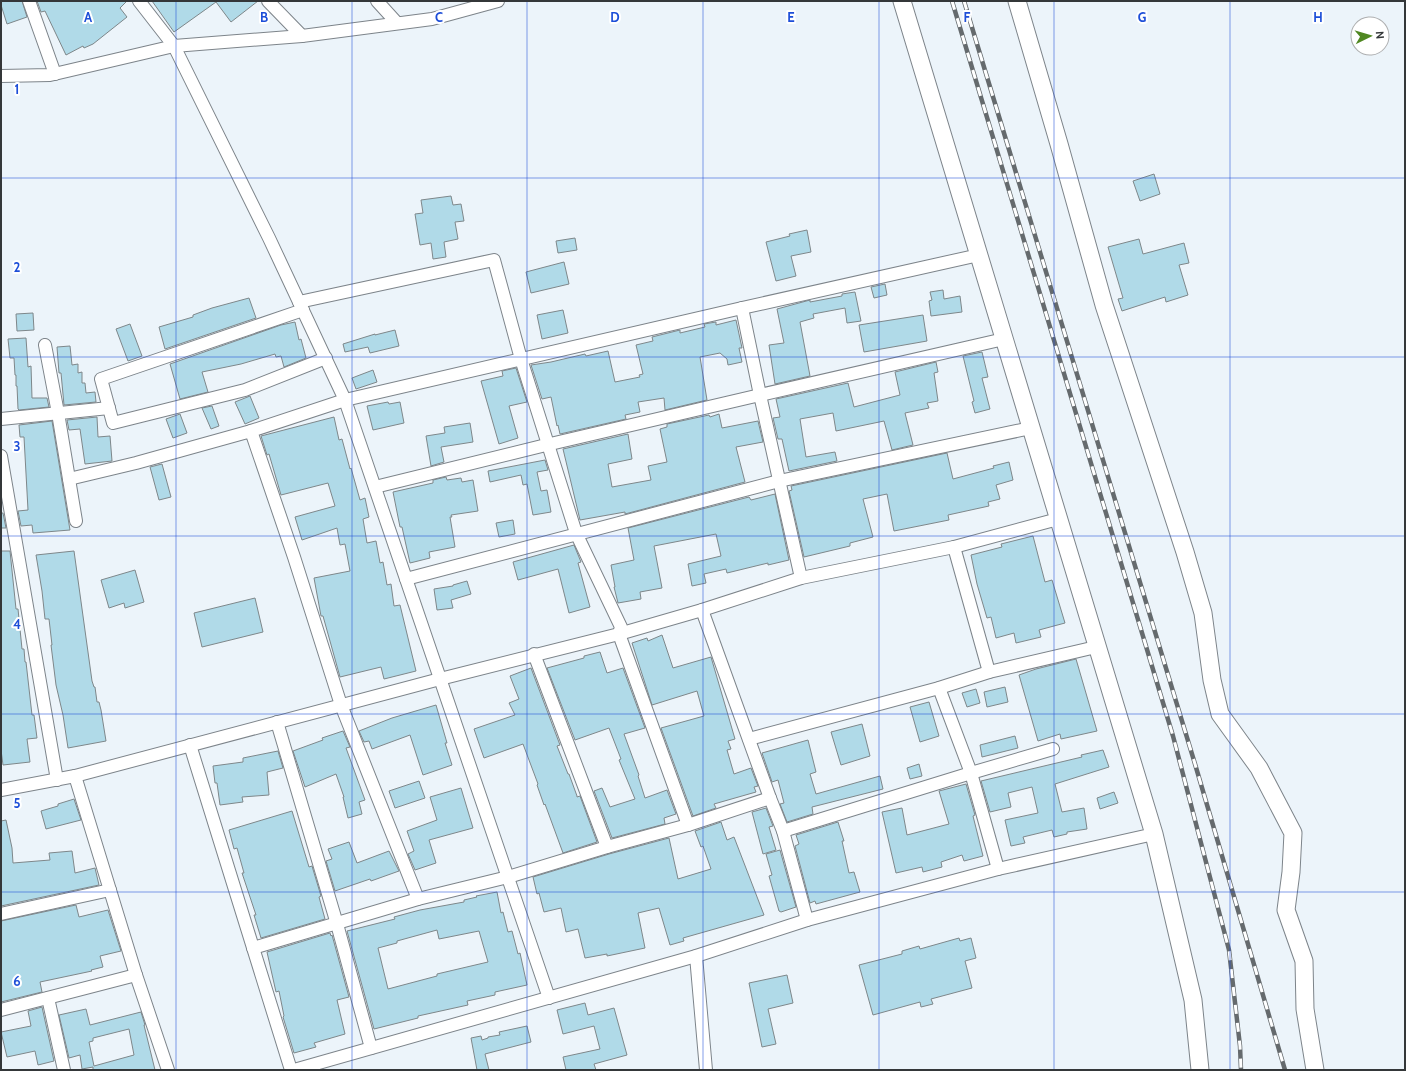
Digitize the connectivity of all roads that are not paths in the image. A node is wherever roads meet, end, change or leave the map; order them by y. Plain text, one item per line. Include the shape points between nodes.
1 (29, 1) edge
2 (139, 1) edge
3 (268, 1) edge
4 (377, 1) edge
5 (498, 1) edge
6 (902, 1) edge
7 (1018, 1) edge
8 (397, 23) junction
9 (302, 36) junction
10 (174, 46) junction
11 (55, 74) junction
12 (1, 76) edge
13 (978, 255) junction
14 (301, 306) junction
15 (742, 308) junction
16 (1004, 339) junction
17 (45, 345) dead end
18 (326, 358) junction
19 (521, 359) junction
20 (760, 395) junction
21 (345, 400) junction
22 (109, 408) junction
23 (58, 412) junction
24 (1, 419) edge
25 (1031, 428) junction
26 (251, 431) junction
27 (548, 444) junction
28 (1, 456) edge
29 (69, 479) junction
30 (779, 481) junction
31 (375, 487) junction
32 (1058, 519) junction
33 (76, 521) dead end
34 (576, 533) junction
35 (954, 547) junction
36 (801, 578) junction
37 (406, 579) junction
38 (702, 610) junction
39 (619, 634) junction
40 (1096, 647) junction
41 (534, 654) junction
42 (989, 672) junction
43 (440, 679) junction
44 (939, 688) junction
45 (342, 705) junction
46 (277, 722) junction
47 (749, 739) junction
48 (190, 745) junction
49 (1053, 749) dead end
50 (971, 773) junction
51 (75, 776) junction
52 (57, 780) junction
53 (1, 790) edge
54 (770, 798) junction
55 (688, 825) junction
56 (783, 831) junction
57 (1154, 834) junction
58 (607, 847) junction
59 (998, 869) junction
60 (508, 877) junction
61 (110, 890) junction
62 (418, 899) junction
63 (1, 914) edge
64 (807, 920) junction
65 (336, 923) junction
66 (253, 948) junction
67 (696, 956) junction
68 (136, 975) junction
69 (48, 998) junction
70 (549, 998) junction
71 (1, 1010) edge
72 (371, 1048) junction
73 (64, 1070) edge
74 (168, 1070) edge
75 (293, 1070) edge
76 (706, 1070) edge
77 (1200, 1070) edge
78 (1315, 1070) edge

1 - 11 street
2 - 10 street
3 - 9 street
4 - 8 street
5 - 8 street via 432,18
6 - 13 street
7 - 78 street via 1104,305 1203,613 1212,680 1220,714 1260,768 1293,833 1286,910 1304,962 1305,1010
8 - 9 street
9 - 10 street
10 - 11 street
10 - 14 street
11 - 12 street
13 - 15 street
13 - 16 street
14 - 18 street
14 - 19 street via 494,260
14 - 22 street via 101,379
15 - 19 street
15 - 20 street
16 - 20 street
16 - 25 street
17 - 23 street
18 - 21 street
18 - 22 street via 245,390 114,423
19 - 21 street
19 - 27 street
20 - 27 street
20 - 30 street
21 - 26 street
21 - 31 street
22 - 23 street
23 - 24 street
23 - 29 street
25 - 30 street
25 - 32 street
26 - 29 street
26 - 45 street
27 - 31 street
27 - 34 street
28 - 52 street
29 - 33 street
30 - 34 street
30 - 36 street
31 - 37 street
32 - 35 street
32 - 40 street
34 - 37 street
34 - 39 street via 621,627
35 - 36 street
35 - 42 street
36 - 38 street
37 - 43 street
38 - 39 street
38 - 47 street
39 - 41 street
39 - 55 street
40 - 42 street
40 - 57 street
41 - 43 street
41 - 58 street
42 - 44 street
43 - 45 street
43 - 60 street
44 - 47 street
44 - 50 street
45 - 46 street
45 - 62 street
46 - 48 street
46 - 65 street
47 - 54 street
48 - 51 street
48 - 66 street
49 - 50 street
50 - 56 street
50 - 59 street
51 - 52 street
51 - 61 street
52 - 53 street
54 - 55 street
54 - 56 street
55 - 58 street
56 - 64 street
57 - 59 street
57 - 77 street via 1193,1000
58 - 60 street
59 - 64 street
60 - 62 street
60 - 70 street
61 - 63 street
61 - 68 street
62 - 65 street
64 - 67 street
65 - 66 street
65 - 72 street
66 - 75 street
67 - 70 street
67 - 76 street
68 - 69 street
68 - 74 street
69 - 71 street
69 - 73 street
70 - 72 street
72 - 75 street

